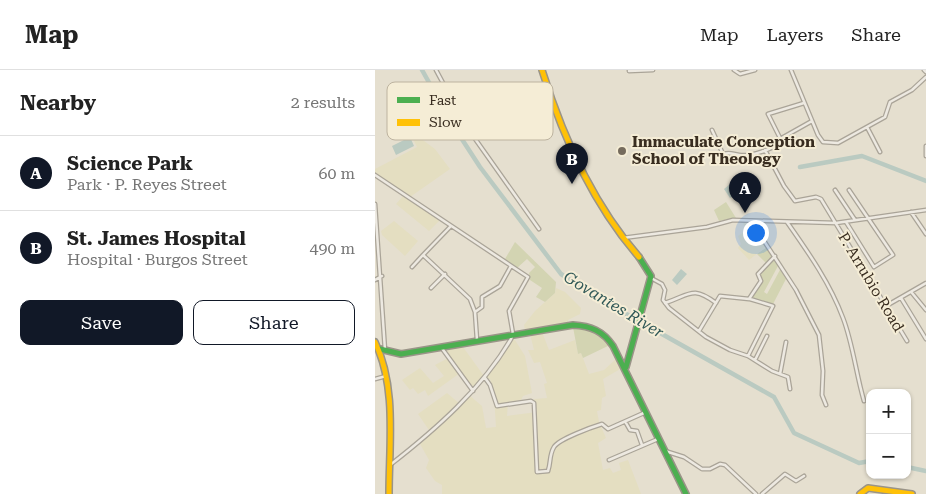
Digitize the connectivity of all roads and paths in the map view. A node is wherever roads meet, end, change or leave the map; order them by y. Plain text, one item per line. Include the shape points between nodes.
1 (436, 70) edge
2 (542, 70) edge
3 (653, 70) edge
4 (734, 70) edge
5 (755, 70) edge
6 (791, 70) edge
7 (629, 71) edge
8 (926, 77) edge
9 (442, 82) edge
10 (546, 82) edge
11 (804, 103) junction
12 (553, 107) edge
13 (811, 121) junction
14 (867, 127) junction
15 (712, 130) dead end
16 (780, 139) junction
17 (476, 140) edge
18 (926, 146) edge
19 (765, 150) junction
20 (880, 152) dead end
21 (926, 156) edge
22 (375, 176) edge
23 (835, 190) dead end
24 (849, 190) dead end
25 (375, 204) edge
26 (926, 210) edge
27 (911, 212) junction
28 (869, 219) junction
29 (751, 221) junction
30 (856, 221) junction
31 (787, 222) junction
32 (846, 222) junction
33 (836, 223) junction
34 (450, 227) junction
35 (539, 228) dead end
36 (926, 234) edge
37 (621, 239) junction
38 (423, 255) junction
39 (775, 256) junction
40 (511, 266) junction
41 (412, 267) dead end
42 (445, 274) junction
43 (382, 276) junction
44 (651, 278) junction
45 (375, 280) edge
46 (926, 283) edge
47 (431, 288) dead end
48 (912, 292) junction
49 (901, 298) junction
50 (749, 299) junction
51 (665, 303) junction
52 (716, 303) junction
53 (886, 306) junction
54 (926, 310) edge
55 (475, 312) junction
56 (699, 331) junction
57 (513, 334) junction
58 (767, 336) dead end
59 (926, 339) edge
60 (477, 340) junction
61 (907, 341) dead end
62 (375, 342) edge
63 (786, 342) dead end
64 (440, 346) junction
65 (383, 350) junction
66 (617, 354) junction
67 (628, 354) junction
68 (748, 356) junction
69 (755, 360) junction
70 (625, 369) junction
71 (780, 374) junction
72 (386, 376) junction
73 (485, 378) junction
74 (375, 379) edge
75 (790, 389) dead end
76 (473, 391) junction
77 (864, 401) dead end
78 (826, 405) dead end
79 (646, 412) junction
80 (626, 422) junction
81 (659, 439) junction
82 (642, 445) junction
83 (665, 451) junction
84 (609, 460) dead end
85 (388, 467) junction
86 (804, 476) dead end
87 (389, 494) edge
88 (686, 494) edge
89 (756, 494) edge
90 (762, 494) edge
91 (860, 494) edge
92 (912, 494) edge

1 - 9 street
2 - 10 main road
3 - 7 street
4 - 5 street via 740,74
6 - 11 street
8 - 14 street via 912,90 890,102 886,116
11 - 13 street
11 - 16 street via 768,114
12 - 37 main road via 567,142
13 - 14 street via 824,143 838,143
13 - 16 street
14 - 20 street
15 - 19 street via 723,154 746,155
16 - 19 street via 781,143
17 - 35 street
18 - 21 street
19 - 33 street, P. Arrubio Road via 795,201 819,198
22 - 34 street
23 - 30 street
24 - 28 street
25 - 43 street
26 - 27 street
27 - 28 street
27 - 36 street
28 - 30 street
28 - 32 street via 893,255 875,267
29 - 31 street
29 - 37 street via 729,220 707,227
29 - 39 street
30 - 32 street
31 - 33 street
31 - 77 street via 835,298 846,327
32 - 33 street
33 - 53 street, P. Arrubio Road
34 - 38 street
34 - 40 street
37 - 44 main road via 649,271
38 - 41 street
38 - 42 street
39 - 50 street via 758,274 761,280
39 - 78 street via 819,337 822,395
40 - 55 street via 500,286 482,297 482,307
40 - 57 street via 528,278 509,312
42 - 47 street
42 - 55 street via 470,299
43 - 45 street
43 - 65 street
44 - 51 street via 664,286
44 - 67 main road
46 - 48 street
48 - 49 street
48 - 54 street
49 - 53 street
49 - 59 street
50 - 52 street via 722,295
50 - 68 street via 773,306
51 - 52 street via 696,292
51 - 56 street
52 - 56 street
53 - 61 street, P. Arrubio Road
55 - 60 street
56 - 68 street via 730,350
57 - 60 main road
57 - 66 main road via 585,325 604,333
57 - 73 street
58 - 69 street
60 - 64 main road
62 - 65 main road
63 - 71 street
64 - 65 main road via 401,354
64 - 76 street
65 - 72 main road
66 - 67 main road
66 - 70 main road
67 - 70 main road
68 - 69 street
69 - 71 street
70 - 79 main road
71 - 75 street via 789,377
72 - 74 street
72 - 85 main road
73 - 76 street
73 - 80 street via 497,406 534,403 537,472 548,470 554,447 573,436 601,424 608,429
76 - 85 street via 411,450
79 - 80 street
79 - 81 main road
80 - 82 street via 630,430 636,430
81 - 82 street
81 - 83 main road
82 - 84 street
83 - 88 main road
83 - 89 street via 684,457 702,469 725,465
85 - 87 main road
86 - 90 street via 796,481 785,475
91 - 92 main road via 868,488

